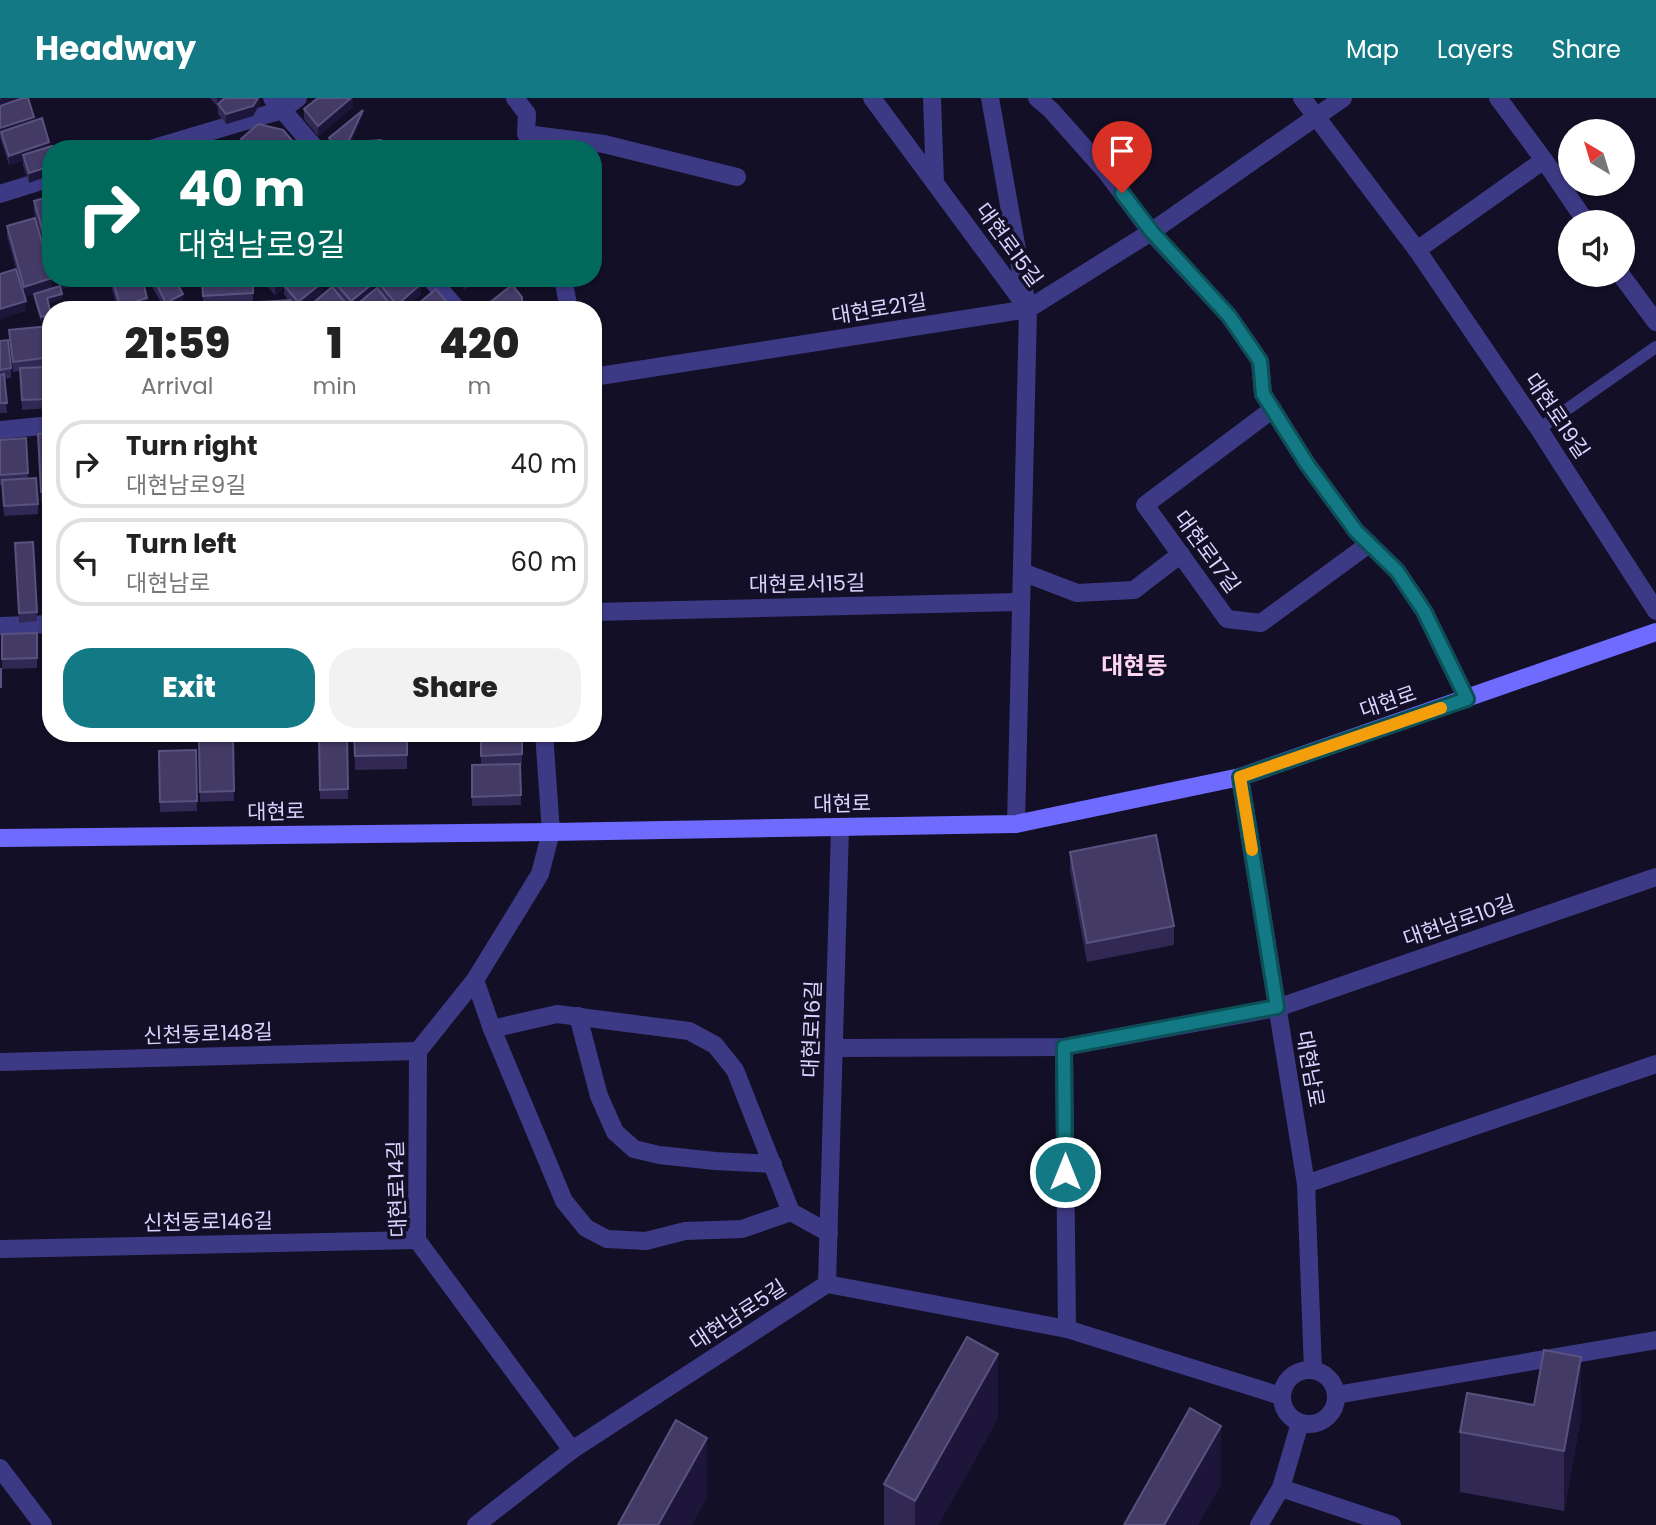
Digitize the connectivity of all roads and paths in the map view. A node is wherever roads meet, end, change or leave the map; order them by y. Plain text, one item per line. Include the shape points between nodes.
1 (299, 98) edge
2 (515, 98) edge
3 (872, 98) edge
4 (932, 98) edge
5 (990, 98) edge
6 (1037, 98) edge
7 (1303, 98) edge
8 (1343, 98) edge
9 (1498, 98) edge
10 (277, 104) edge
11 (1315, 116) junction
12 (176, 140) edge
13 (308, 140) edge
14 (547, 140) edge
15 (602, 144) edge
16 (1544, 160) junction
17 (737, 177) dead end
18 (42, 181) edge
19 (935, 183) junction
20 (0, 194) edge
21 (1578, 210) edge
22 (1152, 232) junction
23 (1417, 250) junction
24 (438, 287) edge
25 (1630, 287) edge
26 (450, 301) edge
27 (1028, 309) junction
28 (1656, 322) edge
29 (1656, 347) edge
30 (602, 376) edge
31 (1273, 409) junction
32 (42, 426) edge
33 (1539, 429) junction
34 (0, 430) edge
35 (1368, 544) junction
36 (1181, 554) junction
37 (1021, 572) junction
38 (1021, 602) junction
39 (602, 611) edge
40 (1656, 611) edge
41 (42, 624) edge
42 (0, 626) edge
43 (1656, 632) edge
44 (1467, 699) junction
45 (545, 742) edge
46 (1240, 777) junction
47 (1016, 824) junction
48 (840, 827) junction
49 (551, 832) junction
50 (0, 838) edge
51 (1656, 877) edge
52 (475, 980) junction
53 (1277, 1007) junction
54 (578, 1016) junction
55 (492, 1029) junction
56 (1064, 1047) junction
57 (834, 1048) junction
58 (418, 1051) junction
59 (0, 1062) edge
60 (1656, 1064) edge
61 (773, 1164) junction
62 (1306, 1184) junction
63 (791, 1212) junction
64 (829, 1233) junction
65 (417, 1240) junction
66 (0, 1249) edge
67 (827, 1284) junction
68 (1067, 1329) junction
69 (1656, 1340) edge
70 (1312, 1370) junction
71 (1336, 1395) junction
72 (1281, 1396) junction
73 (1300, 1423) junction
74 (572, 1450) junction
75 (0, 1468) edge
76 (1282, 1488) junction
77 (43, 1525) edge
78 (476, 1525) edge
79 (1259, 1525) edge
80 (1392, 1525) edge

1 - 10 street
2 - 14 street via 527,114 526,134
3 - 19 street, 대현로15길
4 - 19 street
5 - 27 street
6 - 22 street via 1107,173
7 - 11 street, 대현로19길
8 - 11 street, 대현로21길
9 - 16 street
10 - 12 street
10 - 13 street
11 - 22 street, 대현로21길
11 - 23 street, 대현로19길
15 - 17 street
16 - 21 street
16 - 23 street
18 - 20 street
19 - 27 street, 대현로15길
22 - 27 street, 대현로21길
22 - 31 street via 1229,316 1252,349 1260,361 1263,394
23 - 33 street, 대현로19길
24 - 26 street
25 - 28 street
27 - 30 street, 대현로21길
27 - 37 street, 대현로15길
29 - 33 lane
31 - 35 street via 1307,464
31 - 36 street, 대현로17길 via 1145,505
32 - 34 street
33 - 40 street, 대현로19길
35 - 36 street, 대현로17길 via 1261,623 1227,620
35 - 44 street via 1397,571 1424,611
36 - 37 street via 1133,590 1077,593
37 - 38 street, 대현로15길
38 - 39 street, 대현로서15길
38 - 47 street, 대현로15길
41 - 42 street
43 - 44 main road, 대현로
44 - 46 main road, 대현로
45 - 49 street
46 - 47 main road, 대현로
46 - 53 street, 대현남로
47 - 48 main road, 대현로
48 - 49 main road, 대현로
48 - 57 street, 대현로16길
49 - 50 main road, 대현로
49 - 52 street via 540,874
51 - 53 street, 대현남로10길
52 - 55 street
52 - 58 street
53 - 56 street, 대현남로10길
53 - 62 street, 대현남로
54 - 55 street via 557,1014
54 - 61 street via 689,1031 715,1045 735,1070
54 - 61 street via 599,1096 615,1132 634,1149
55 - 63 street via 564,1201 586,1228 607,1239 646,1241 685,1231 742,1229
56 - 57 street, 대현남로10길
56 - 68 street
57 - 64 street, 대현로16길
58 - 59 street, 신천동로148길
58 - 65 street, 대현로14길
60 - 62 street
61 - 63 street
62 - 70 street, 대현남로
63 - 64 street
64 - 67 street, 대현로16길
65 - 66 street, 신천동로146길
65 - 74 street, 대현로14길
67 - 68 street
67 - 74 street, 대현남로5길
68 - 72 street
69 - 71 street
70 - 71 street via 1328,1378
70 - 72 street via 1288,1379
71 - 73 street via 1325,1419
72 - 73 street via 1286,1413
73 - 76 street
74 - 78 street, 대현남로5길
75 - 77 street
76 - 79 street
76 - 80 street

